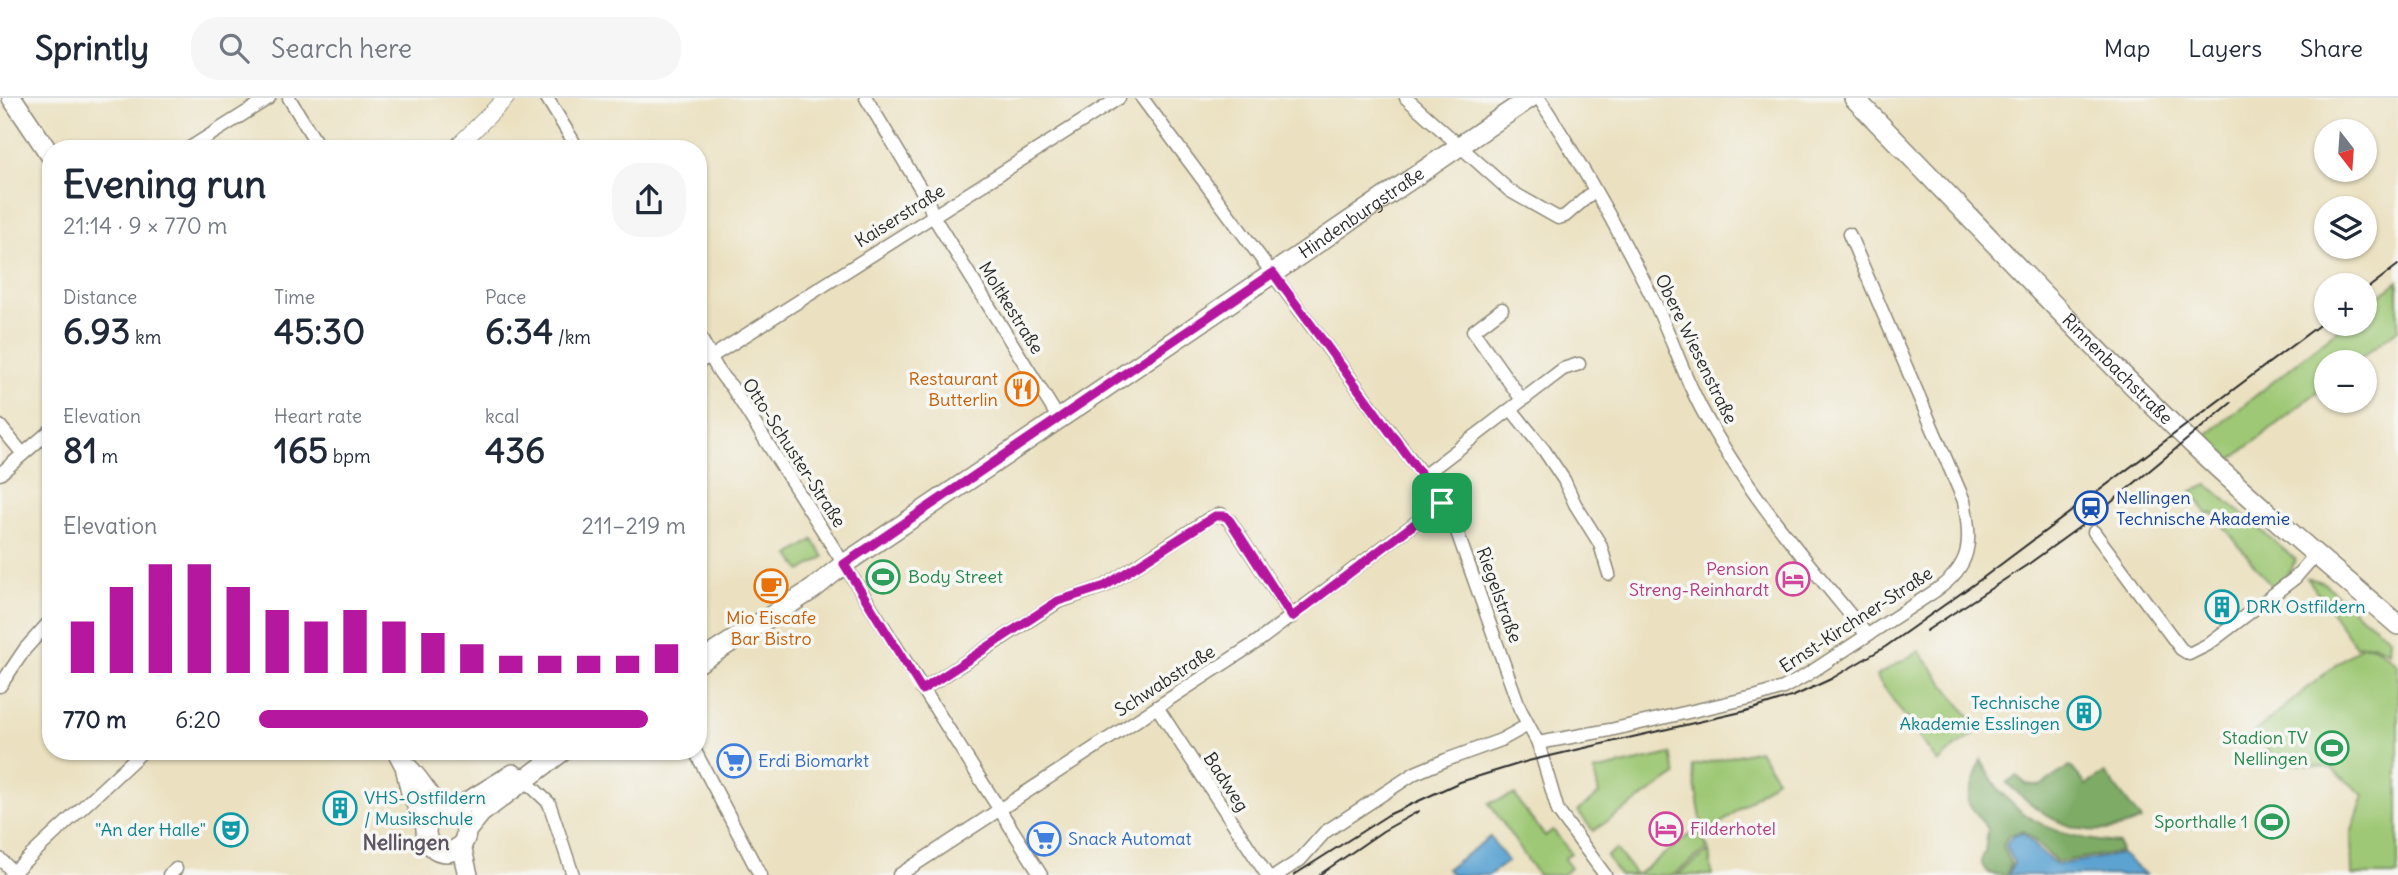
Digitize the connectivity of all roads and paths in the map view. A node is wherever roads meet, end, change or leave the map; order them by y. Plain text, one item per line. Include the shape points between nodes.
1 (12, 98) edge
2 (269, 98) edge
3 (289, 98) edge
4 (506, 98) edge
5 (547, 98) edge
6 (866, 98) edge
7 (1119, 98) edge
8 (1142, 98) edge
9 (1406, 98) edge
10 (1530, 98) edge
11 (1539, 98) edge
12 (1854, 98) edge
13 (202, 140) edge
14 (315, 140) edge
15 (464, 140) edge
16 (573, 140) edge
17 (42, 143) edge
18 (1460, 145) junction
19 (1594, 191) junction
20 (933, 216) junction
21 (1849, 234) dead end
22 (1273, 273) junction
23 (1502, 309) dead end
24 (707, 350) edge
25 (711, 357) junction
26 (707, 359) edge
27 (1579, 364) dead end
28 (1522, 400) junction
29 (1511, 409) junction
30 (1059, 419) junction
31 (0, 426) edge
32 (42, 438) edge
33 (23, 454) junction
34 (0, 474) edge
35 (1423, 476) junction
36 (1442, 503) junction
37 (2094, 532) dead end
38 (2315, 555) junction
39 (844, 564) junction
40 (1609, 574) dead end
41 (1292, 617) junction
42 (2398, 625) edge
43 (42, 630) edge
44 (1867, 635) junction
45 (707, 647) edge
46 (707, 657) edge
47 (0, 686) edge
48 (922, 690) junction
49 (1157, 707) junction
50 (1528, 724) junction
51 (1538, 743) junction
52 (134, 760) edge
53 (402, 760) edge
54 (403, 760) edge
55 (538, 760) edge
56 (547, 760) edge
57 (700, 760) edge
58 (523, 774) junction
59 (1000, 810) junction
60 (448, 812) junction
61 (426, 827) junction
62 (457, 843) junction
63 (0, 859) edge
64 (13, 874) edge
65 (454, 875) edge
66 (468, 875) edge
67 (573, 875) edge
68 (760, 875) edge
69 (899, 875) edge
70 (1041, 875) edge
71 (1267, 875) edge
72 (1277, 875) edge
73 (1605, 875) edge

1 - 17 main road
2 - 13 street
3 - 14 street
4 - 15 street
5 - 16 street
6 - 20 street, Moltkestraße
7 - 20 street, Kaiserstraße
8 - 22 street, Riegelstraße
9 - 18 street
10 - 18 main road, Hindenburgstraße
11 - 19 street, Obere Wiesenstraße
12 - 38 main road, Rinnenbachstraße via 2087,340
18 - 19 street via 1510,191 1555,217 1565,216
18 - 22 main road, Hindenburgstraße
19 - 44 street, Obere Wiesenstraße via 1634,260 1700,408 1749,487
20 - 25 street, Kaiserstraße
20 - 30 street, Moltkestraße
21 - 44 street, Ernst-Kirchner-Straße via 1957,481 1967,516 1966,553 1958,572
22 - 30 main road, Hindenburgstraße
22 - 35 street, Riegelstraße
23 - 28 street via 1473,331
24 - 25 street, Otto-Schuster-Straße
25 - 26 street, Kaiserstraße
25 - 39 street, Otto-Schuster-Straße
27 - 28 street via 1563,369
28 - 29 street
29 - 35 street
29 - 40 street via 1564,480 1600,544
30 - 39 main road, Hindenburgstraße
31 - 33 street
32 - 33 street
33 - 34 street
35 - 36 street, Riegelstraße
36 - 41 street, Schwabstraße
36 - 50 street, Riegelstraße via 1456,529
37 - 38 street via 2181,649 2189,653 2207,645 2295,578
38 - 42 main road, Rinnenbachstraße
39 - 45 main road, Hindenburgstraße
39 - 46 main road, Hindenburgstraße
39 - 48 street, Otto-Schuster-Straße
41 - 48 street via 1230,521 1220,514 1105,586 1058,601
41 - 49 street, Schwabstraße
43 - 47 street
44 - 51 street, Ernst-Kirchner-Straße via 1805,676 1772,691
48 - 59 street, Otto-Schuster-Straße
49 - 59 street, Schwabstraße
49 - 71 street, Badweg
50 - 51 street, Riegelstraße
50 - 72 street via 1501,740 1415,773 1325,832 1300,860
51 - 73 street, Riegelstraße via 1562,818
52 - 64 street
53 - 61 main road
54 - 60 main road via 433,801
55 - 58 main road
56 - 58 main road
57 - 68 street
58 - 60 main road
58 - 62 main road via 475,818
58 - 67 street via 549,803
59 - 69 street, Schwabstraße
59 - 70 street, Otto-Schuster-Straße
60 - 61 main road via 431,818
60 - 62 main road via 462,818
61 - 62 main road via 430,845
62 - 65 main road
62 - 66 main road
63 - 64 street

